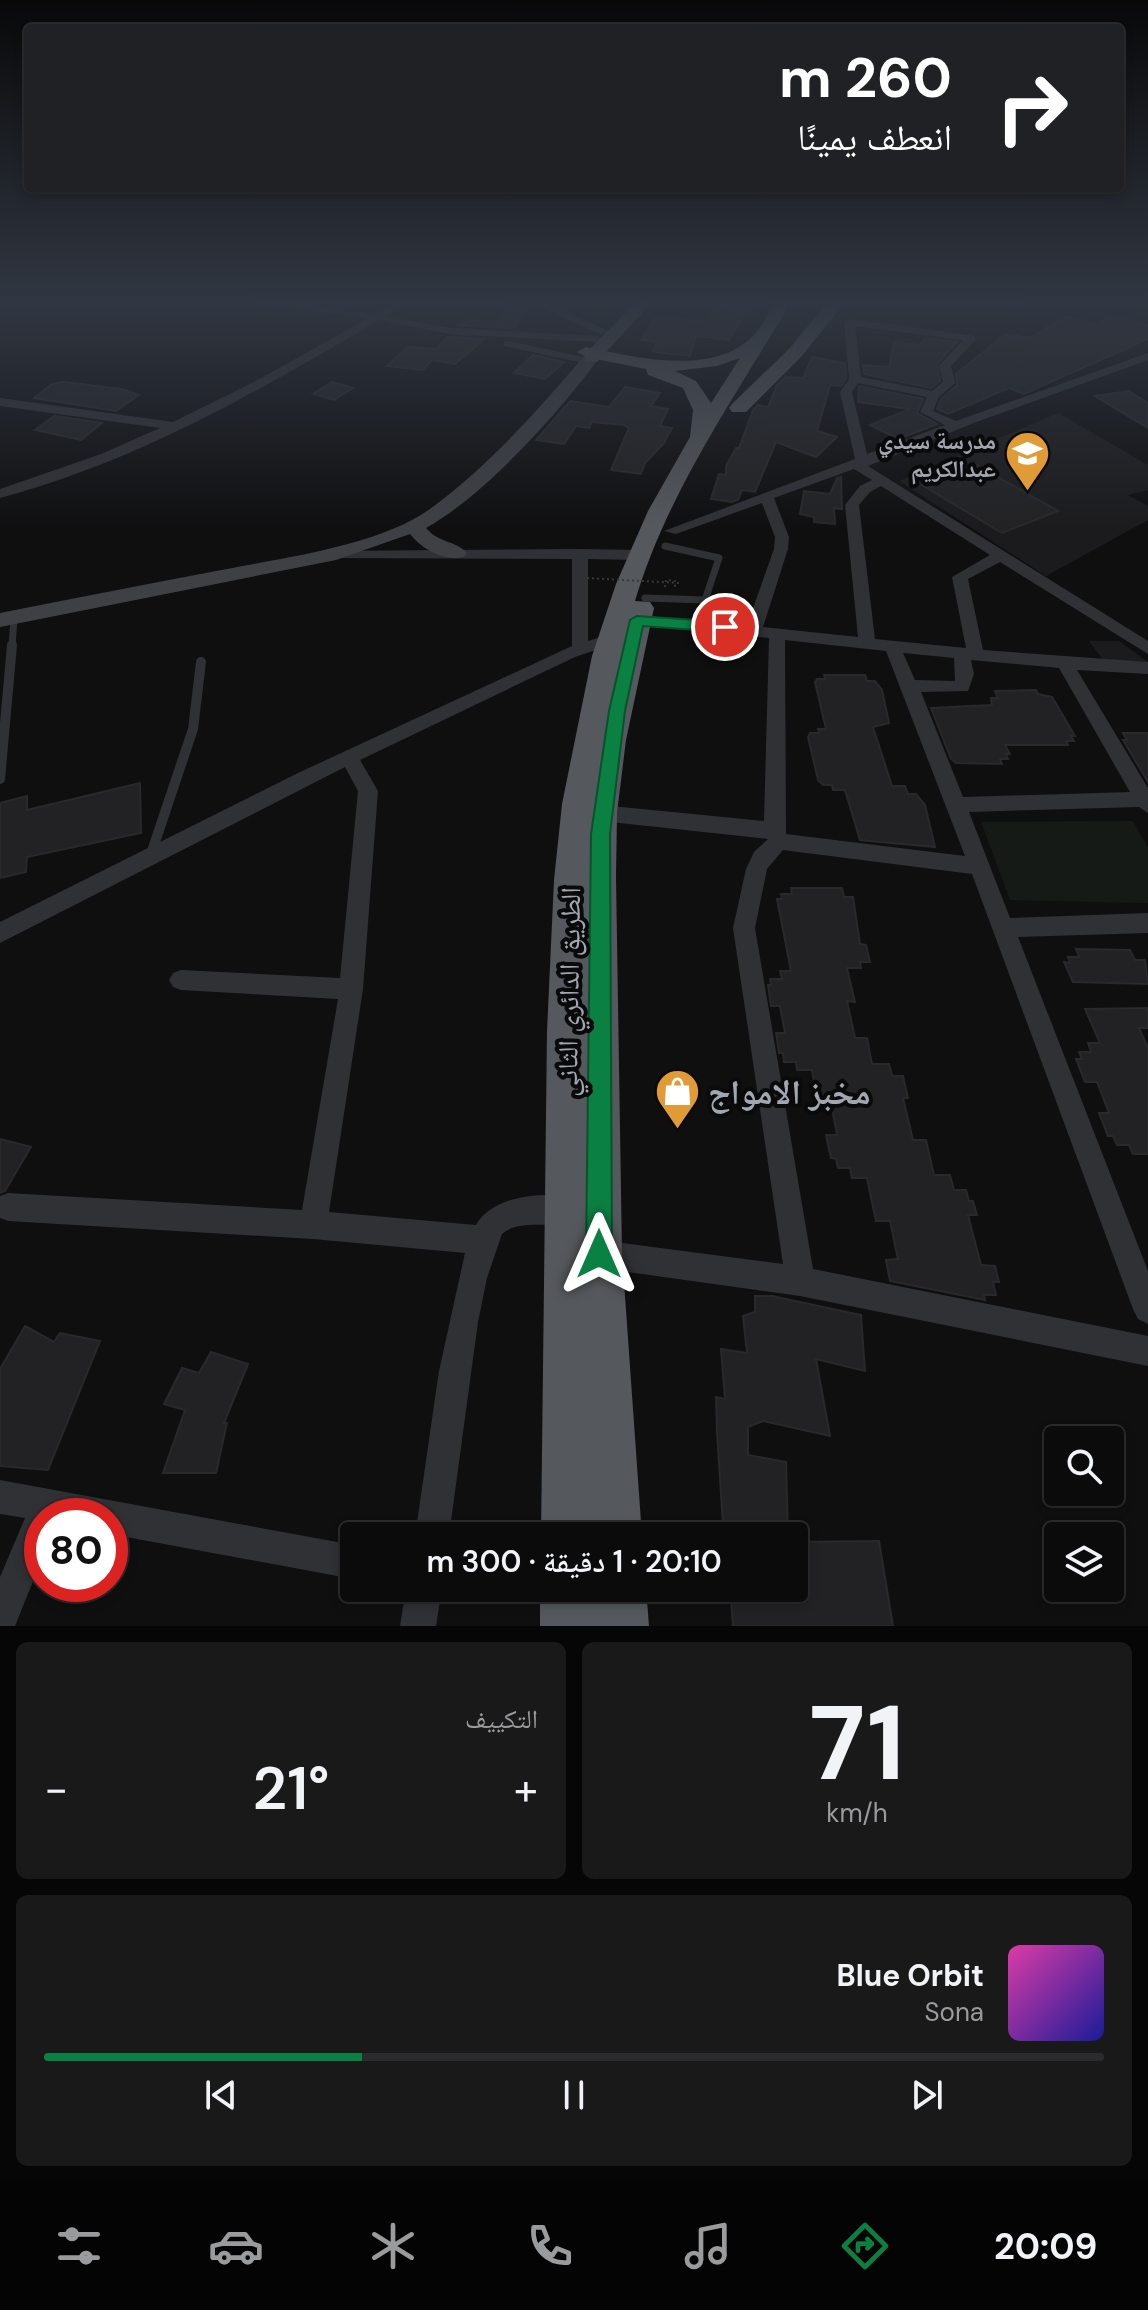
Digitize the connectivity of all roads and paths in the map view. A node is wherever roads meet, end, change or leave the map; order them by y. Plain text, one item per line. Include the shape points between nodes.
1 (269, 378) edge
2 (565, 378) edge
3 (575, 378) edge
4 (677, 378) edge
5 (738, 378) edge
6 (756, 378) edge
7 (770, 378) edge
8 (948, 378) edge
9 (1086, 378) edge
10 (855, 379) joint
11 (934, 395) junction
12 (0, 402) edge
13 (739, 408) junction
14 (954, 425) junction
15 (180, 427) junction
16 (518, 437) junction
17 (698, 444) junction
18 (860, 464) junction
19 (882, 480) junction
20 (0, 494) edge
21 (767, 497) junction
22 (414, 526) junction
23 (658, 544) junction
24 (457, 553) junction
25 (580, 553) junction
26 (336, 554) junction
27 (1000, 556) junction
28 (587, 578) dead end
29 (679, 583) dead end
30 (7, 619) edge
31 (618, 627) junction
32 (754, 629) junction
33 (777, 631) junction
34 (879, 643) junction
35 (1148, 649) edge
36 (968, 653) junction
37 (201, 662) dead end
38 (1065, 664) junction
39 (1148, 668) edge
40 (909, 686) junction
41 (4, 698) edge
42 (349, 757) junction
43 (0, 779) edge
44 (1146, 802) edge
45 (956, 805) junction
46 (601, 813) junction
47 (776, 836) junction
48 (150, 857) junction
49 (979, 866) junction
50 (0, 914) edge
51 (28, 919) junction
52 (1148, 923) edge
53 (1003, 928) junction
54 (0, 933) edge
55 (181, 980) dead end
56 (351, 989) junction
57 (8, 1207) dead end
58 (568, 1211) junction
59 (313, 1225) junction
60 (483, 1240) junction
61 (599, 1254) junction
62 (800, 1281) junction
63 (1148, 1309) edge
64 (1148, 1351) edge
65 (0, 1497) edge
66 (24, 1506) edge
67 (128, 1520) edge
68 (434, 1522) edge
69 (568, 1522) edge
70 (614, 1522) edge
71 (340, 1560) edge
72 (24, 1561) edge
73 (422, 1602) edge
74 (568, 1602) edge
75 (619, 1602) edge
76 (0, 1619) edge
77 (418, 1626) edge
78 (569, 1626) edge
79 (620, 1626) edge

1 - 15 street
2 - 16 main road via 533,411
3 - 16 main road
4 - 17 highway via 701,394 705,419
5 - 17 highway, الطريق الدائري الثاني
6 - 13 highway, الطريق الدائري الثاني
7 - 13 highway
8 - 11 street via 949,383
9 - 14 street
10 - 11 street
10 - 18 street via 846,392
11 - 14 street via 926,412
12 - 15 street
13 - 23 highway, الطريق الدائري الثاني
14 - 18 street
15 - 20 street via 61,476
16 - 22 main road via 464,491
17 - 23 highway, الطريق الدائري الثاني
18 - 19 street
18 - 21 street
19 - 27 street
19 - 34 street via 852,505
21 - 23 street
21 - 32 street via 782,537 781,549
22 - 24 main road via 429,544
22 - 26 main road
23 - 25 street
23 - 31 highway, الطريق الدائري الثاني
23 - 31 highway, الطريق الدائري الثاني
23 - 31 lane via 719,558 705,600
24 - 25 street
24 - 26 street
25 - 31 street
26 - 30 main road
27 - 35 street
27 - 36 street via 960,577
28 - 29 path, bridge
30 - 41 lane
31 - 32 street
31 - 42 street
31 - 46 highway, الطريق الدائري الثاني
31 - 58 highway, الطريق الدائري الثاني via 597,689 571,874
32 - 33 street
33 - 34 street
33 - 47 street
34 - 36 street
34 - 40 street
36 - 38 street
36 - 40 street via 962,687
37 - 48 lane via 193,729
38 - 39 street
38 - 44 street
40 - 45 street
41 - 43 lane
42 - 48 street
42 - 56 street via 368,791
44 - 45 street
45 - 49 street
46 - 47 street
46 - 61 highway, الطريق الدائري الثاني
47 - 49 street
47 - 62 street via 754,870 744,928
48 - 51 street
49 - 53 street
50 - 51 street
51 - 54 street
52 - 53 street
53 - 63 street
55 - 56 street
56 - 59 street
57 - 59 street
58 - 60 street via 502,1216
58 - 69 highway, الطريق الدائري الثاني
59 - 60 street
60 - 68 street via 468,1300
61 - 62 street
61 - 70 highway, الطريق الدائري الثاني
62 - 64 street
65 - 66 street
67 - 71 street
72 - 76 street
73 - 77 street
74 - 78 highway
75 - 79 highway

